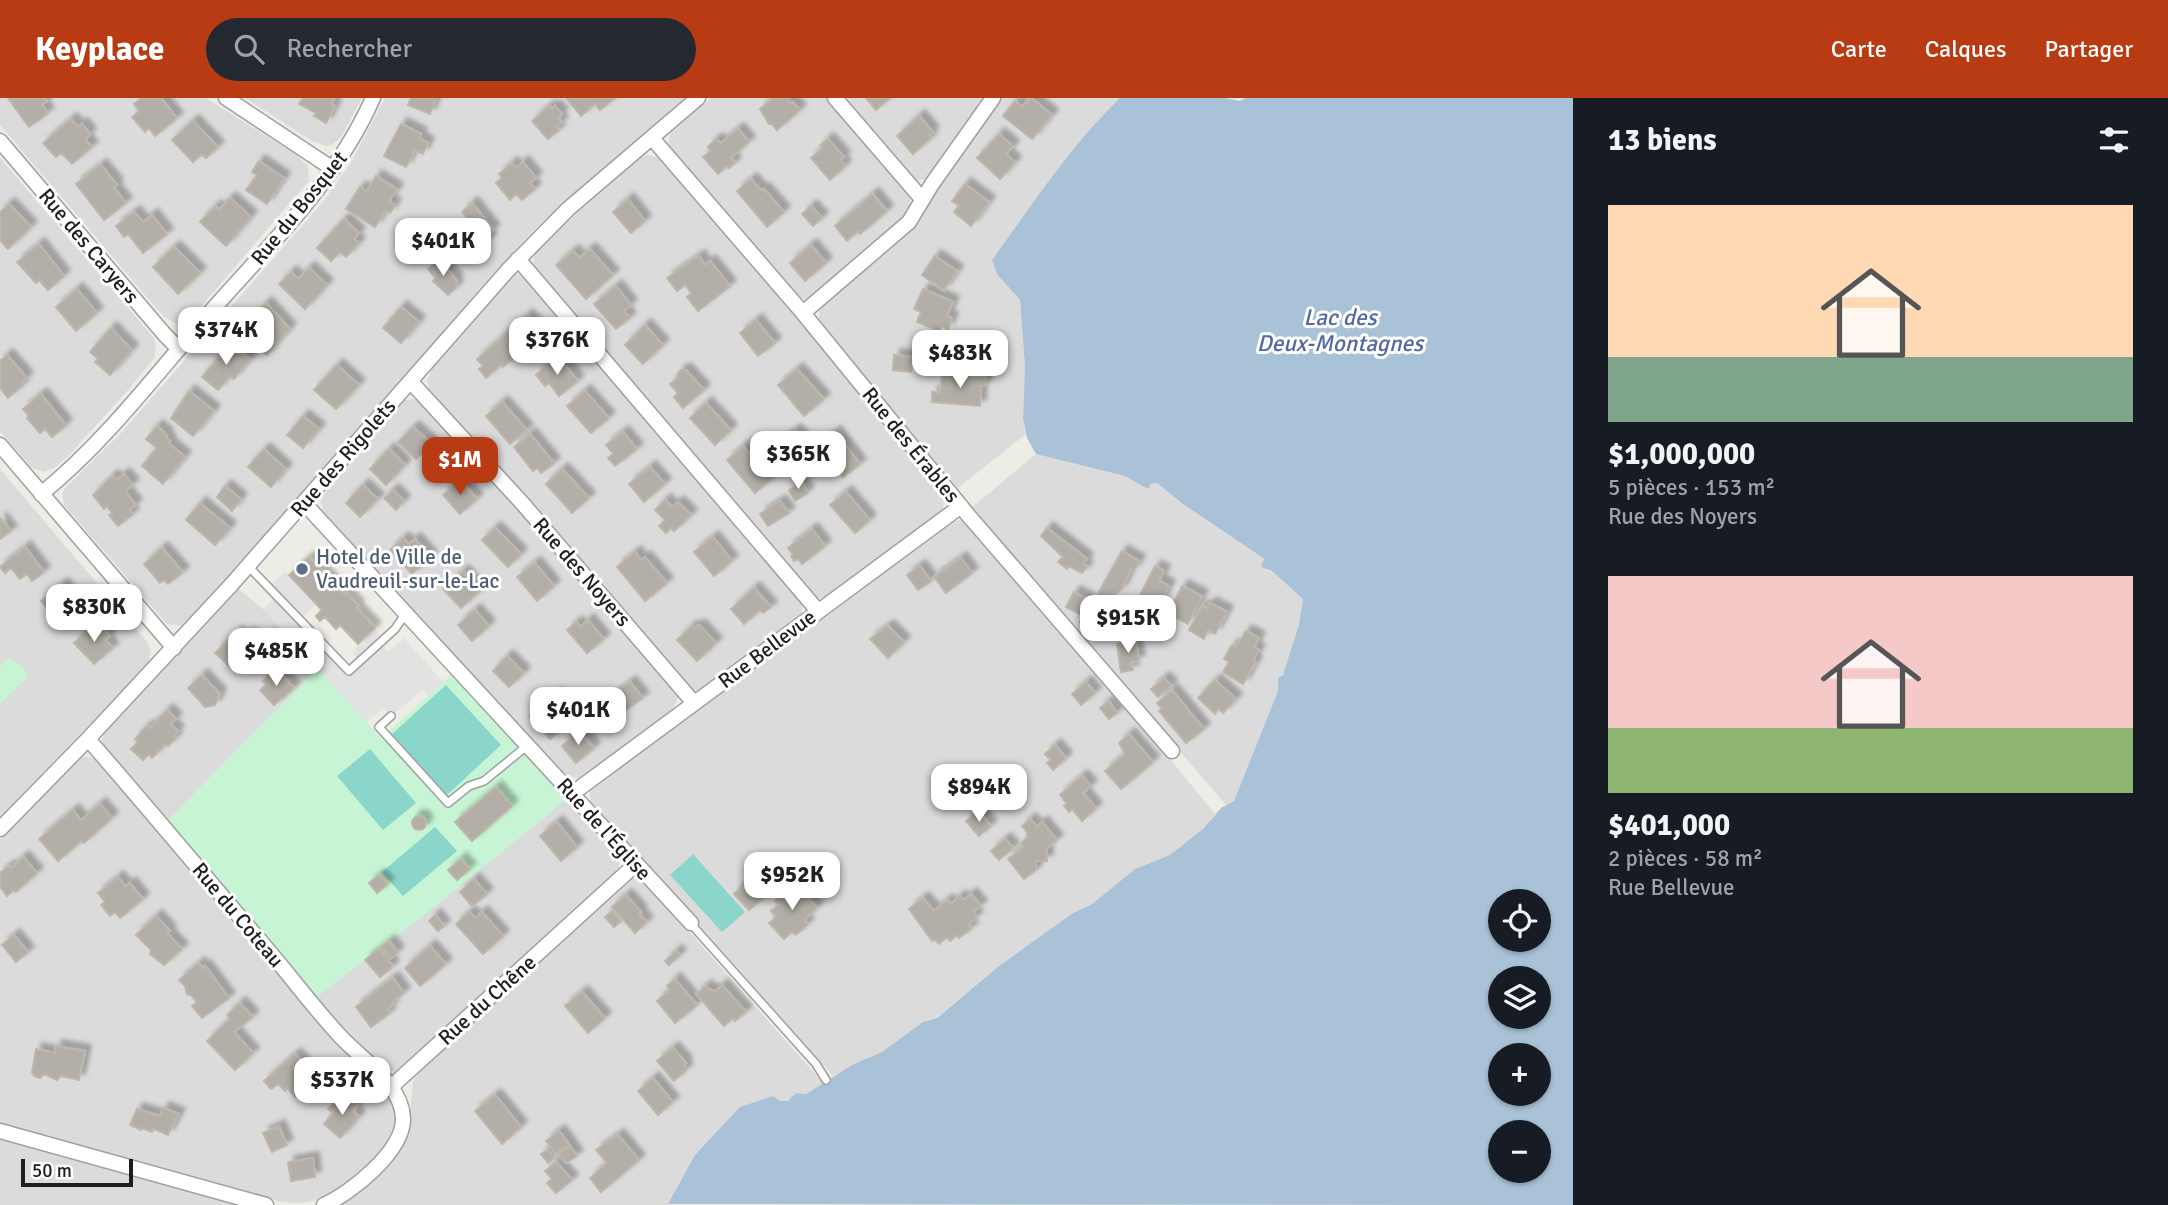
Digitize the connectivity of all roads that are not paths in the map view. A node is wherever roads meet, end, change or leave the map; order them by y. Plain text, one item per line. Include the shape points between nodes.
1 (226, 98) edge
2 (373, 98) edge
3 (698, 98) edge
4 (835, 98) edge
5 (993, 98) edge
6 (652, 138) junction
7 (0, 141) edge
8 (333, 169) junction
9 (922, 199) junction
10 (518, 259) junction
11 (803, 313) junction
12 (179, 349) junction
13 (411, 382) junction
14 (0, 445) edge
15 (41, 494) junction
16 (304, 503) junction
17 (961, 506) junction
18 (248, 566) junction
19 (818, 611) junction
20 (406, 613) junction
21 (174, 648) junction
22 (694, 703) junction
23 (391, 716) dead end
24 (88, 739) junction
25 (528, 744) junction
26 (1172, 751) dead end
27 (573, 793) junction
28 (0, 830) edge
29 (636, 864) junction
30 (691, 923) joint
31 (826, 1080) dead end
32 (391, 1087) junction
33 (0, 1131) edge
34 (266, 1205) edge
35 (324, 1205) edge

1 - 8 street
2 - 8 street, Rue du Bosquet
3 - 6 street, Rue des Rigolets
4 - 9 street
5 - 9 street
6 - 10 street, Rue des Rigolets via 568,209
6 - 11 street, Rue des Érables
7 - 12 street, Rue des Caryers
8 - 12 street, Rue du Bosquet
9 - 11 street via 905,227
10 - 13 street, Rue des Rigolets
10 - 19 street
11 - 17 street, Rue des Érables
12 - 15 street, Rue du Bosquet via 84,455
13 - 16 street, Rue des Rigolets
13 - 22 street, Rue des Noyers
14 - 15 street
15 - 21 street
16 - 18 street, Rue des Rigolets
16 - 20 street, Rue de l'Église
17 - 19 street, Rue Bellevue
17 - 26 street, Rue des Érables
18 - 20 lane via 349,671
18 - 21 street, Rue des Rigolets
19 - 22 street, Rue Bellevue
20 - 25 street, Rue de l'Église
21 - 24 street, Rue des Rigolets
22 - 27 street, Rue Bellevue
23 - 25 lane via 379,727 449,803
24 - 28 street, Rue des Rigolets
24 - 32 street, Rue du Coteau via 334,1030
25 - 27 street, Rue de l'Église
27 - 29 street, Rue de l'Église
29 - 30 street, Rue de l'Église
29 - 32 street, Rue du Chêne
30 - 31 lane, Rue de l'Église
32 - 35 street via 403,1120 397,1141 377,1166
33 - 34 street

